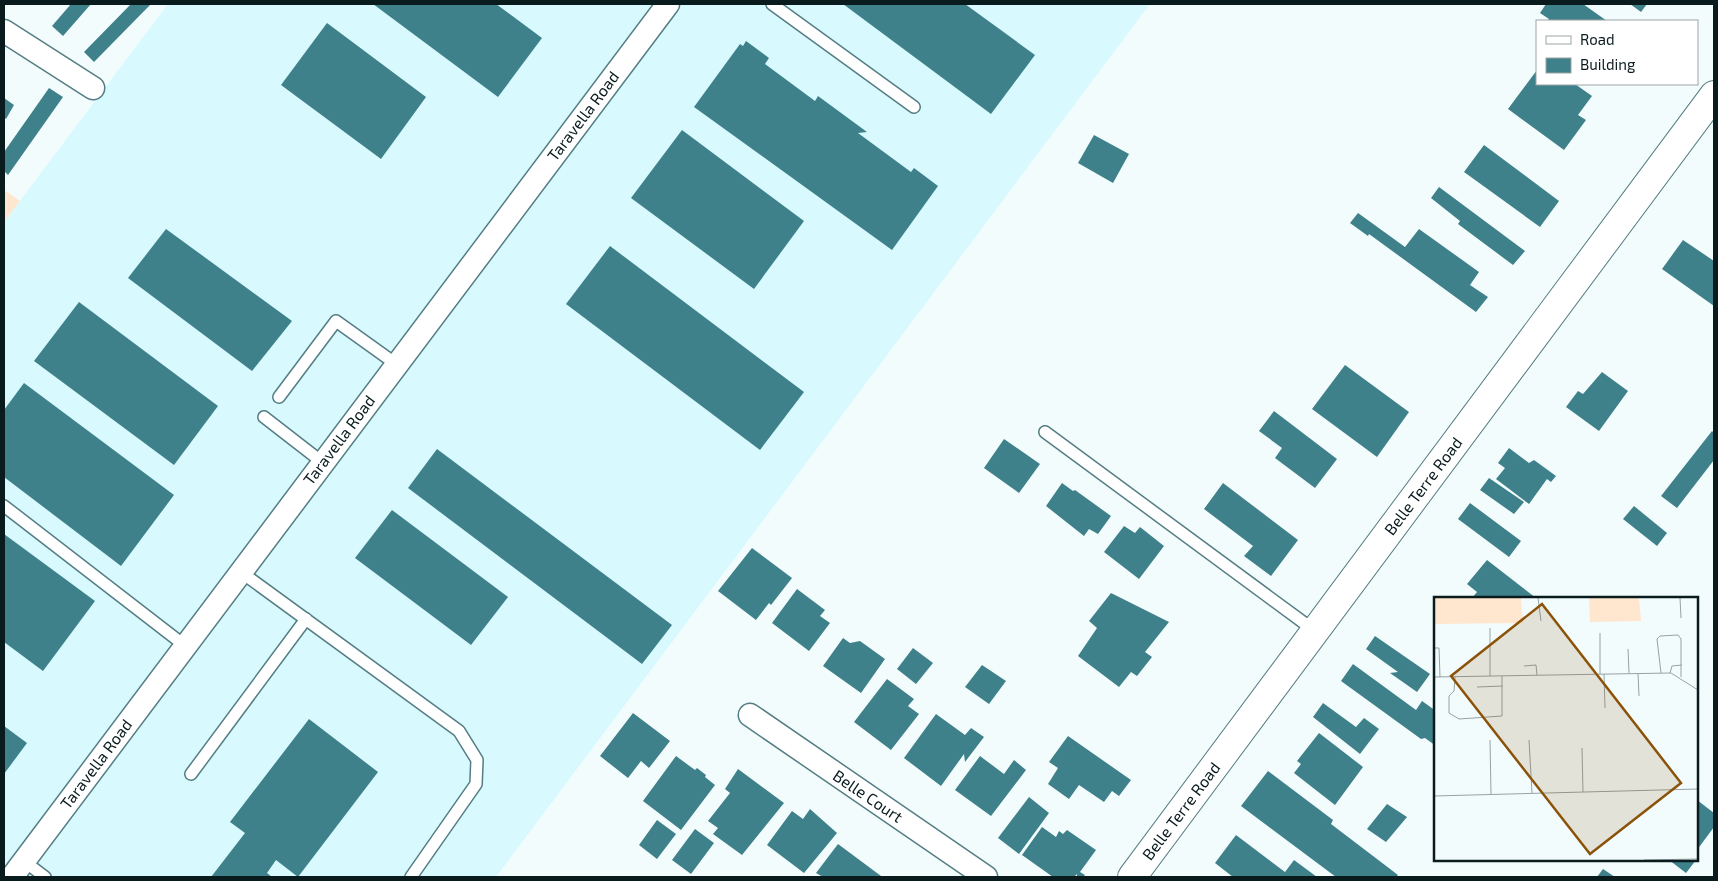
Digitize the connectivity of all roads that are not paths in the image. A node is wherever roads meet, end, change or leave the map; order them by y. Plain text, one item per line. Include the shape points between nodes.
1 (668, 4) edge
2 (772, 4) edge
3 (4, 30) edge
4 (93, 88) dead end
5 (1714, 95) edge
6 (914, 107) dead end
7 (396, 364) junction
8 (279, 397) dead end
9 (264, 417) dead end
10 (1045, 432) dead end
11 (322, 462) junction
12 (4, 506) edge
13 (241, 572) junction
14 (306, 619) junction
15 (1315, 631) junction
16 (184, 645) junction
17 (750, 715) dead end
18 (192, 774) dead end
19 (18, 869) edge
20 (45, 877) edge
21 (410, 877) edge
22 (986, 877) edge
23 (1132, 877) edge

1 - 7 street, Taravella Road
2 - 6 lane
3 - 4 street
5 - 15 street, Belle Terre Road
7 - 8 lane via 336,321
7 - 11 street, Taravella Road
9 - 11 lane
10 - 15 lane
11 - 13 street, Taravella Road
12 - 16 lane
13 - 14 lane
13 - 16 street, Taravella Road
14 - 18 lane
14 - 21 lane via 459,731 477,760 476,784
15 - 23 street, Belle Terre Road
16 - 19 street, Taravella Road
17 - 22 street, Belle Court
19 - 20 lane

